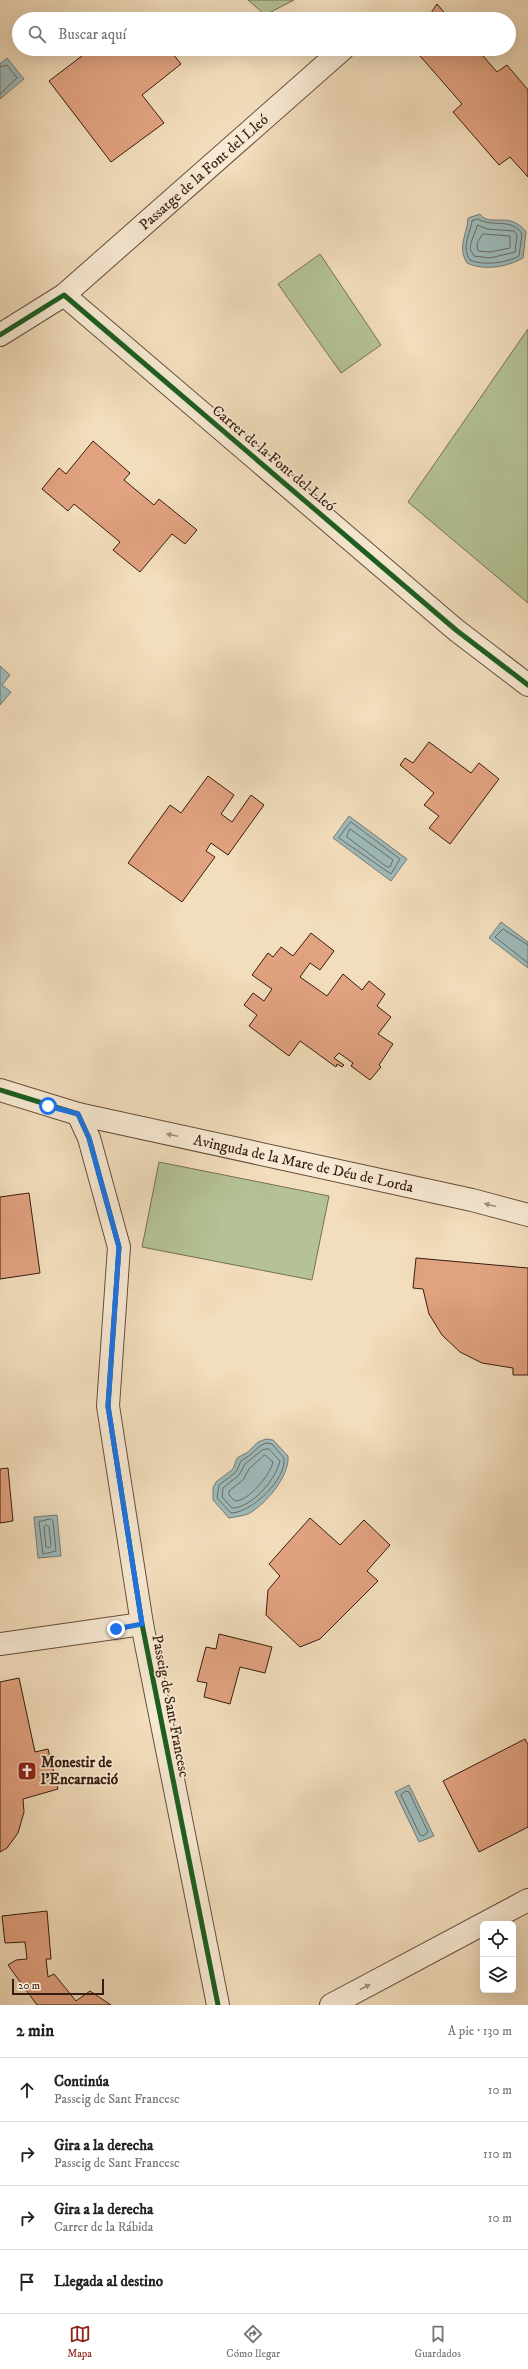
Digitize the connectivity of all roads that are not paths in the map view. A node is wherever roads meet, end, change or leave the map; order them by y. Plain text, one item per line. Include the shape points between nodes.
1 (335, 56) edge
2 (64, 295) junction
3 (0, 335) edge
4 (528, 685) edge
5 (0, 1090) edge
6 (78, 1114) junction
7 (528, 1215) edge
8 (142, 1624) junction
9 (0, 1644) edge
10 (528, 1900) edge
11 (218, 2005) edge
12 (331, 2005) edge

1 - 2 street, Passatge de la Font del Lleó
2 - 3 street
2 - 4 street, Carrer de la Font del Lleó via 456,630
5 - 6 street
7 -> 6 street, Avinguda de la Mare de Déu de Lorda via 472,1200
6 - 8 street, Passeig de Sant Francesc via 89,1138 119,1247 108,1406
8 - 9 street
8 - 11 street, Passeig de Sant Francesc
12 -> 10 street

